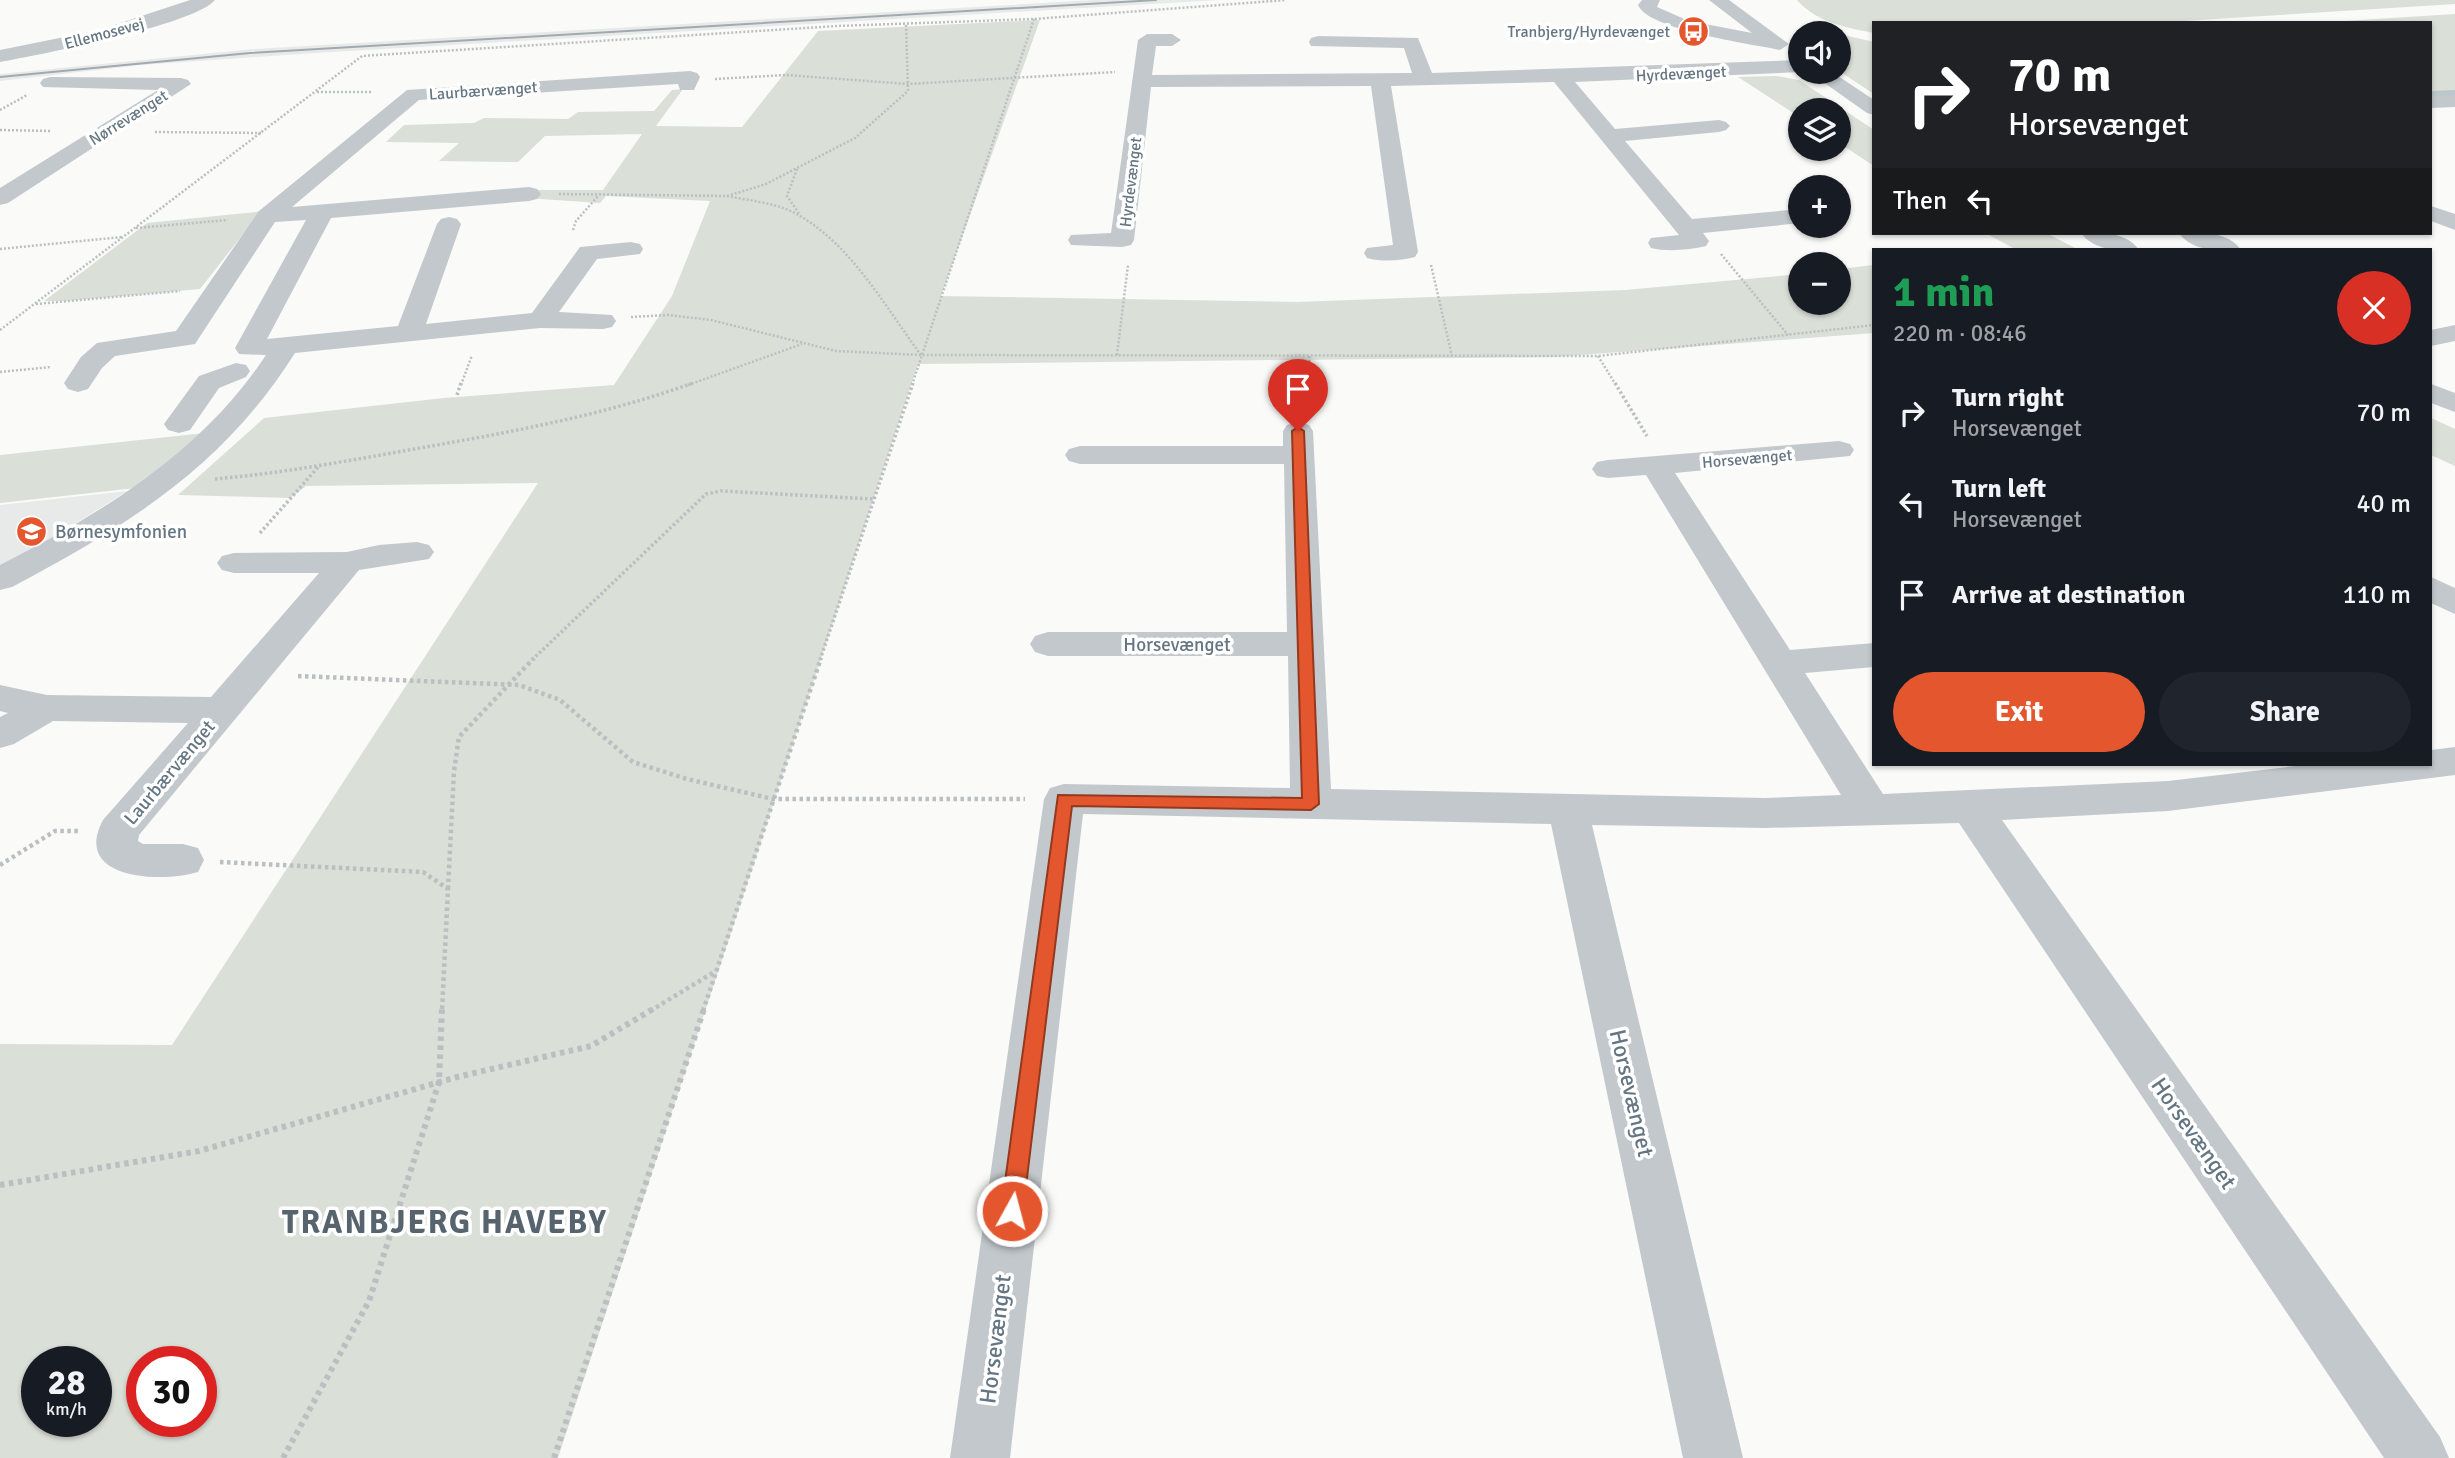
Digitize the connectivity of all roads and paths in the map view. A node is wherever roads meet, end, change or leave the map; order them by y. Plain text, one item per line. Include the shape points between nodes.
1 (206, 0) edge
2 (1286, 0) edge
3 (1651, 0) edge
4 (1718, 0) edge
5 (1034, 19) junction
6 (906, 24) junction
7 (1773, 39) junction
8 (1172, 40) dead end
9 (1318, 43) dead end
10 (1788, 50) edge
11 (0, 56) edge
12 (1788, 67) edge
13 (1143, 76) junction
14 (1560, 78) junction
15 (1013, 79) junction
16 (1380, 81) junction
17 (1425, 81) junction
18 (50, 83) dead end
19 (688, 83) joint
20 (908, 84) junction
21 (1837, 84) edge
22 (315, 92) junction
23 (414, 94) junction
24 (2455, 101) edge
25 (2432, 102) edge
26 (1872, 108) edge
27 (1719, 126) dead end
28 (1609, 136) junction
29 (797, 168) junction
30 (510, 172) dead end
31 (529, 194) joint
32 (727, 196) junction
33 (489, 197) junction
34 (0, 198) edge
35 (322, 213) junction
36 (2432, 213) edge
37 (267, 216) junction
38 (800, 216) junction
39 (1788, 218) edge
40 (2455, 223) edge
41 (449, 224) dead end
42 (135, 228) junction
43 (1691, 234) junction
44 (2097, 235) edge
45 (2195, 235) edge
46 (123, 237) junction
47 (1080, 240) dead end
48 (1122, 240) junction
49 (1660, 243) dead end
50 (0, 248) edge
51 (2123, 248) edge
52 (2225, 248) edge
53 (631, 249) dead end
54 (1406, 252) junction
55 (1377, 253) dead end
56 (219, 287) junction
57 (35, 304) junction
58 (668, 315) dead end
59 (540, 320) junction
60 (603, 321) dead end
61 (483, 325) junction
62 (1872, 325) edge
63 (0, 330) edge
64 (409, 333) junction
65 (2455, 333) edge
66 (1788, 335) junction
67 (2432, 338) edge
68 (802, 344) junction
69 (286, 346) junction
70 (921, 355) junction
71 (1117, 355) junction
72 (1310, 356) junction
73 (1452, 356) junction
74 (1598, 356) junction
75 (242, 360) junction
76 (0, 372) edge
77 (85, 373) joint
78 (271, 374) junction
79 (2432, 393) edge
80 (457, 395) dead end
81 (2455, 403) edge
82 (179, 424) dead end
83 (1298, 443) junction
84 (1839, 450) dead end
85 (1080, 456) dead end
86 (1655, 465) junction
87 (320, 466) junction
88 (1608, 469) dead end
89 (162, 483) junction
90 (873, 499) junction
91 (417, 552) dead end
92 (347, 562) junction
93 (234, 563) joint
94 (0, 579) edge
95 (2432, 589) edge
96 (2455, 603) edge
97 (1048, 644) dead end
98 (1305, 644) junction
99 (1872, 655) edge
100 (1778, 663) junction
101 (251, 675) junction
102 (507, 684) junction
103 (0, 698) edge
104 (47, 708) junction
105 (221, 710) junction
106 (0, 734) edge
107 (2449, 768) edge
108 (773, 799) junction
109 (1064, 799) junction
110 (1311, 804) junction
111 (1970, 807) junction
112 (1568, 809) junction
113 (1872, 811) junction
114 (118, 831) junction
115 (183, 860) joint
116 (0, 865) edge
117 (448, 890) junction
118 (716, 971) junction
119 (439, 1082) junction
120 (0, 1185) edge
121 (283, 1458) edge
122 (554, 1458) edge
123 (980, 1458) edge
124 (1713, 1458) edge
125 (2419, 1458) edge

1 - 11 street, Ellemosevej via 119,31
2 - 5 path
3 - 7 street via 1649,10 1668,20
4 - 7 street
5 - 6 path
5 - 15 path
6 - 20 path
6 - 22 path via 362,56
7 - 10 street
8 - 13 street, Hyrdevænget via 1147,40
9 - 17 street via 1411,42
12 - 14 street, Hyrdevænget
13 - 15 path
13 - 16 street, Hyrdevænget
13 - 48 street, Hyrdevænget
14 - 17 street, Hyrdevænget
14 - 28 street
15 - 20 path
15 - 70 path
16 - 17 street, Hyrdevænget
16 - 54 street
18 - 34 street, Nørrevænget via 181,84
19 - 20 path via 786,75
19 - 23 street, Laurbærvænget via 690,77
20 - 29 path via 908,92 855,138
21 - 26 street
22 - 23 path
22 - 42 path
23 - 37 street, Laurbærvænget
24 - 25 street
27 - 28 street
28 - 43 street
29 - 32 path
29 - 38 path via 788,196
30 - 33 street
31 - 32 path
31 - 33 street
32 - 38 path
33 - 35 street
35 - 37 street
35 - 75 street
36 - 40 street
37 - 42 path
37 - 56 street, Laurbærvænget
38 - 70 path via 843,252
39 - 43 street
41 - 64 street
42 - 46 path
43 - 49 street
43 - 66 path via 1716,248
44 - 51 street
45 - 52 street
46 - 50 path
46 - 57 path
47 - 48 street, Hyrdevænget
48 - 71 path via 1129,260
53 - 59 street via 589,251
54 - 55 street
54 - 73 path via 1431,265
56 - 57 path
56 - 77 street, Laurbærvænget via 185,338 107,349
57 - 63 path
58 - 68 path via 711,320
59 - 60 street
59 - 61 street
61 - 64 street
61 - 80 path
62 - 66 path
64 - 69 street
65 - 67 street
66 - 74 path
68 - 70 path via 862,354
68 - 87 path via 637,402 539,427
69 - 75 street
69 - 78 street
70 - 71 path
70 - 90 path
71 - 72 path
72 - 73 path
72 - 83 path via 1315,426
73 - 74 path
74 - 86 path via 1654,448
75 - 78 street
75 - 82 street via 209,382
76 - 77 path
78 - 89 street via 207,445
79 - 81 street
83 - 85 street
83 - 98 street
84 - 86 street, Horsevænget
86 - 88 street, Horsevænget
86 - 100 street
87 - 89 path
87 - 93 path
89 - 94 street via 124,510
90 - 102 path via 706,494
90 - 108 path
91 - 92 street
92 - 93 street
92 - 101 street, Laurbærvænget
95 - 96 street
97 - 98 street, Horsevænget
98 - 110 street
99 - 100 street
100 - 113 street
101 - 102 path
101 - 105 street, Laurbærvænget
102 - 108 path via 560,700 633,762
102 - 117 path via 459,737
103 - 104 street, Laurbærvænget
104 - 105 street, Laurbærvænget
104 - 106 street, Laurbærvænget
105 - 114 street, Laurbærvænget
107 - 111 street via 2168,796
108 - 109 path
108 - 118 path
109 - 110 street
109 - 123 street, Horsevænget
110 - 112 street
111 - 113 street
111 - 125 street, Horsevænget
112 - 113 street
112 - 124 street, Horsevænget
114 - 115 street, Laurbærvænget via 117,848 135,860
114 - 116 path via 55,831
115 - 117 path via 423,872
117 - 119 path
118 - 119 path via 592,1046
118 - 122 path
119 - 120 path via 199,1151
119 - 121 path via 369,1301

